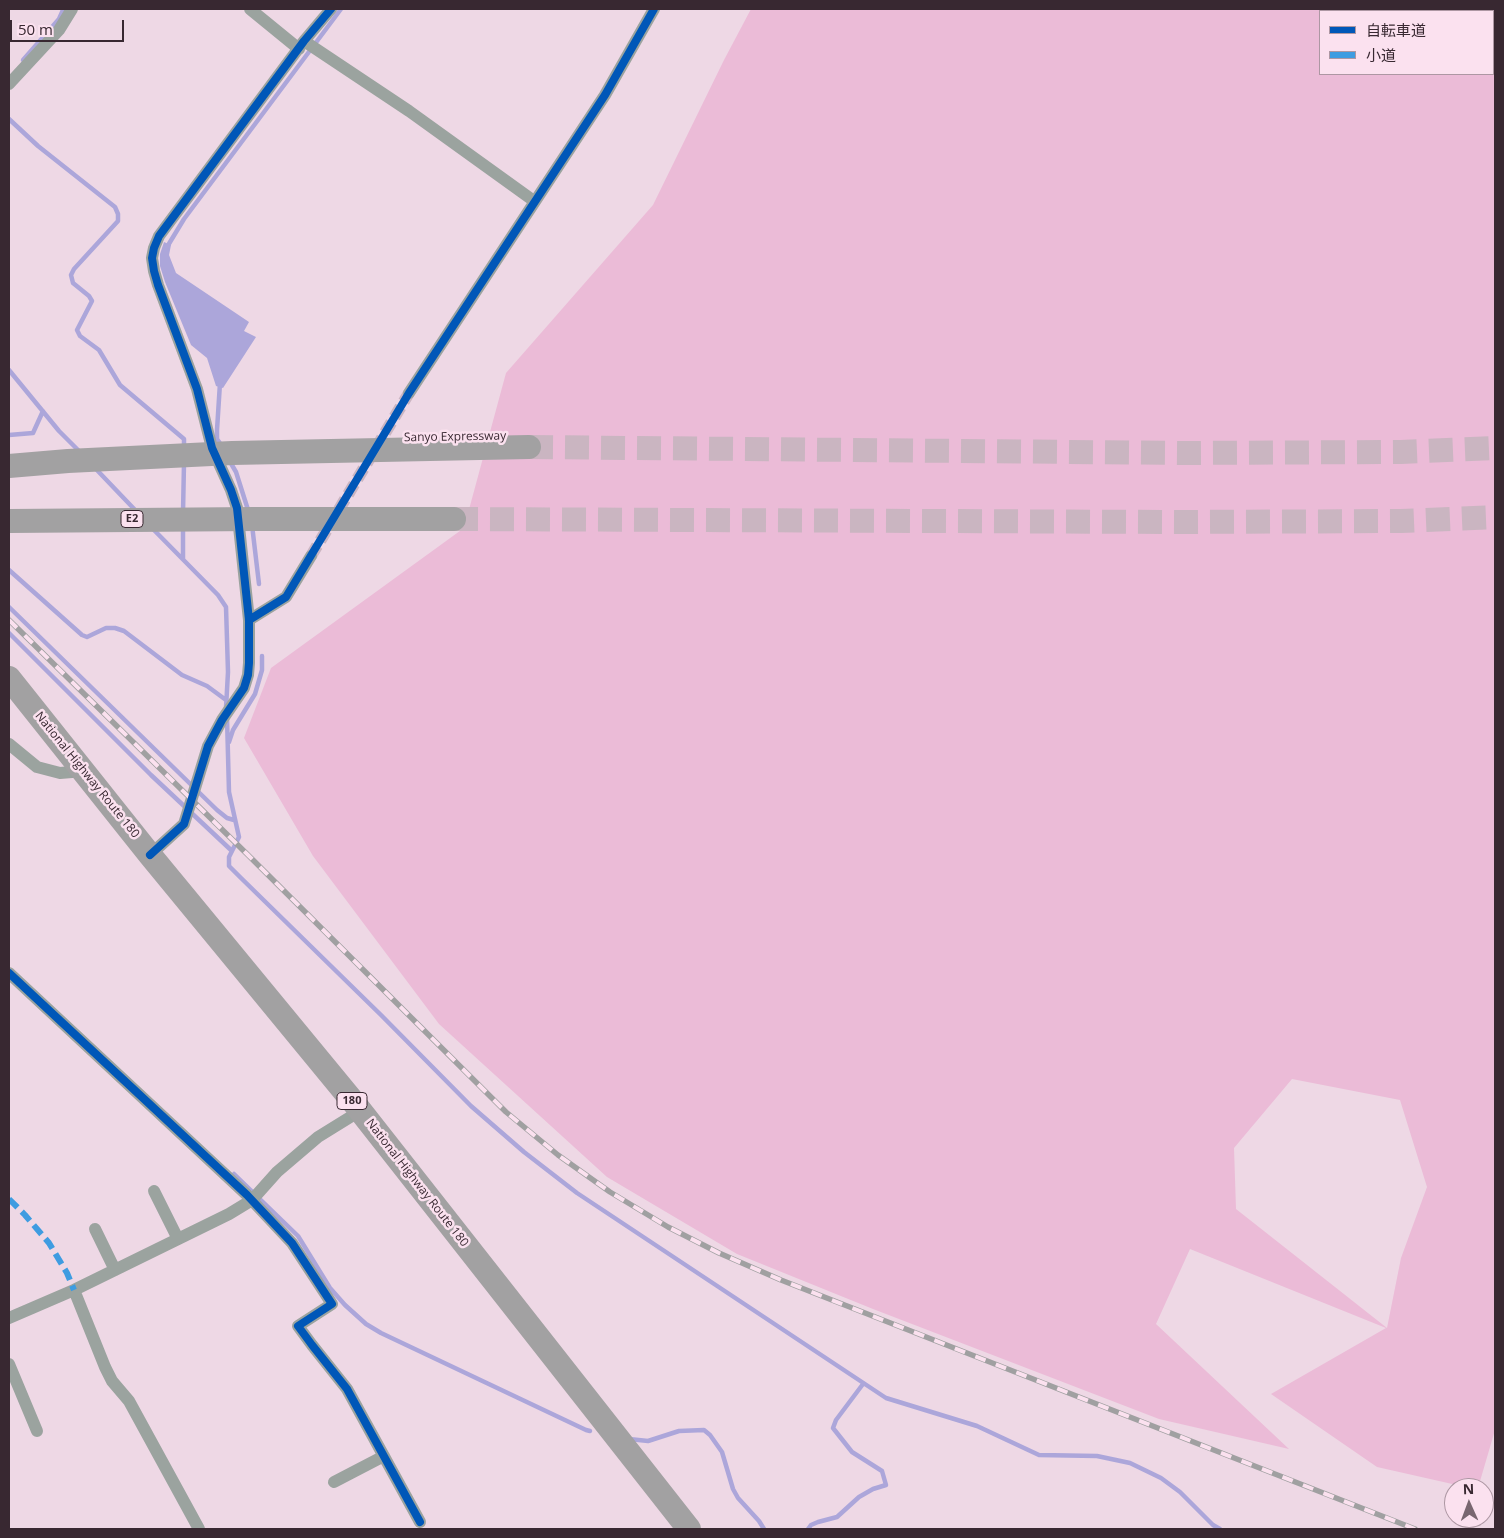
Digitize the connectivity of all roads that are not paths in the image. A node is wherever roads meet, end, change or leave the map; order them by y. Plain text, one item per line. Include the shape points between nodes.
1 (72, 9) edge
2 (250, 9) edge
3 (330, 9) edge
4 (654, 9) edge
5 (308, 46) junction
6 (9, 84) edge
7 (534, 201) junction
8 (409, 393) tunnel mouth
9 (529, 447) tunnel mouth
10 (9, 466) edge
11 (454, 519) tunnel mouth
12 (9, 521) edge
13 (311, 556) tunnel mouth
14 (249, 620) junction
15 (9, 678) edge
16 (9, 744) edge
17 (84, 771) junction
18 (150, 855) junction
19 (9, 973) edge
20 (360, 1111) junction
21 (154, 1190) dead end
22 (254, 1196) junction
23 (96, 1229) dead end
24 (178, 1240) junction
25 (115, 1270) junction
26 (74, 1290) junction
27 (9, 1318) edge
28 (9, 1364) edge
29 (37, 1431) dead end
30 (384, 1456) junction
31 (334, 1482) dead end
32 (420, 1522) dead end
33 (199, 1529) edge
34 (689, 1529) edge

1 - 6 street via 59,30
2 - 5 street
3 - 5 street
4 - 7 street via 604,95
5 - 7 street via 409,111
5 - 14 street via 160,236 152,258 158,285 197,389 212,448 237,508
7 - 8 street
9 - 10 highway, Sanyo Expressway via 232,453
11 - 12 highway, E2
13 - 14 street via 286,597
14 - 18 street via 248,675 244,688 208,746 184,824
15 - 17 highway, National Highway Route 180 / 180
16 - 17 street via 37,767 60,773
17 - 18 highway, National Highway Route 180 / 180
18 - 20 highway, National Highway Route 180 / 180
19 - 22 street
20 - 22 street via 297,1154
20 - 34 highway, National Highway Route 180 / 180
21 - 24 street
22 - 24 street via 229,1214
22 - 30 street via 292,1243 332,1304 298,1326 347,1389
23 - 25 street
24 - 25 street
25 - 26 street
26 - 27 street
26 - 33 street via 112,1381 129,1401
28 - 29 street
30 - 31 street
30 - 32 street

